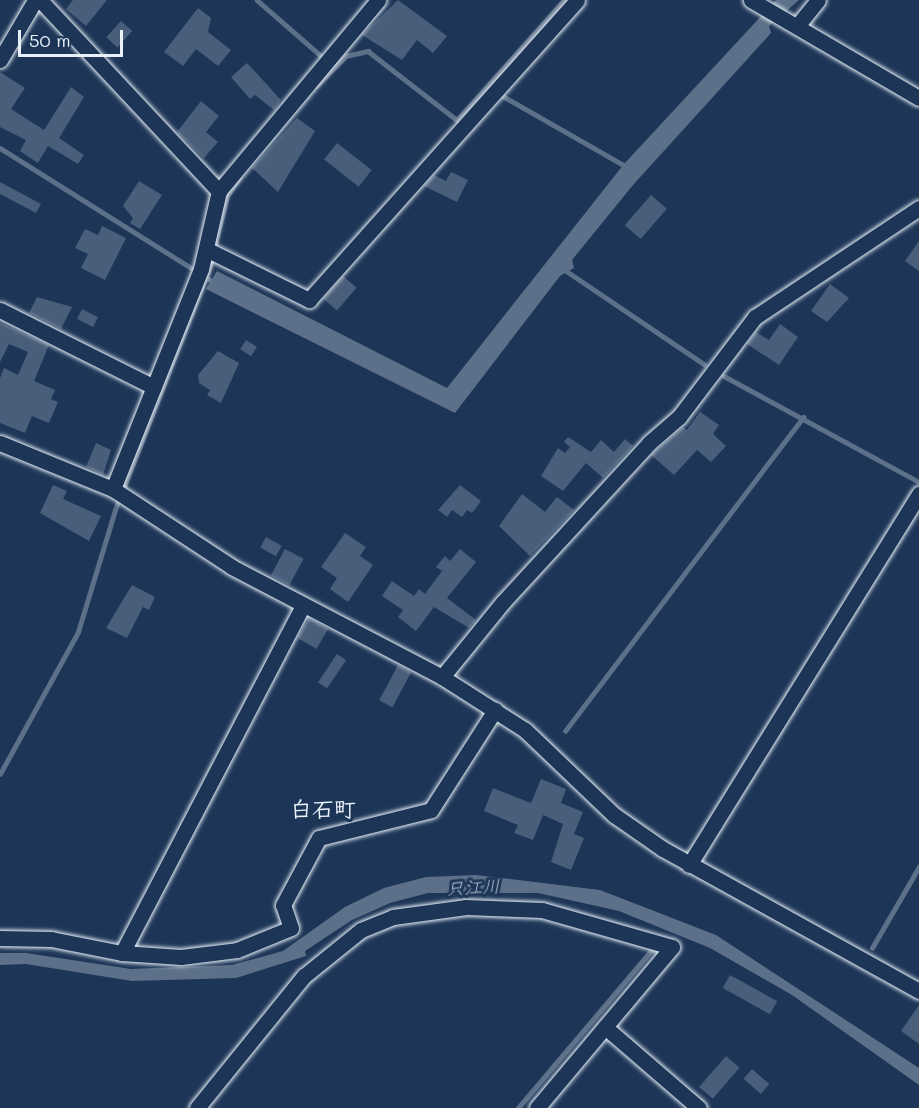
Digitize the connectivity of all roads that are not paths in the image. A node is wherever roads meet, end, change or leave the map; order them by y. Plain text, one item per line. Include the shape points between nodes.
1 (35, 0) edge
2 (40, 0) edge
3 (378, 0) edge
4 (577, 0) edge
5 (751, 0) edge
6 (818, 0) edge
7 (790, 22) junction
8 (0, 60) edge
9 (919, 98) edge
10 (219, 191) junction
11 (919, 208) edge
12 (208, 250) junction
13 (0, 310) edge
14 (154, 387) junction
15 (0, 443) edge
16 (119, 492) junction
17 (919, 494) edge
18 (303, 605) junction
19 (442, 677) junction
20 (495, 710) junction
21 (689, 865) junction
22 (0, 938) edge
23 (122, 953) junction
24 (919, 991) edge
25 (605, 1027) junction
26 (197, 1108) edge
27 (537, 1108) edge
28 (699, 1108) edge

1 - 8 street
2 - 10 street
3 - 10 street
4 - 12 street via 309,300
5 - 7 street
6 - 7 street
7 - 9 street
10 - 12 street via 207,228
11 - 19 street via 755,317 679,417 648,443 527,575
12 - 14 street
13 - 14 street
14 - 16 street
15 - 16 street
16 - 18 street
17 - 21 street
18 - 19 street
18 - 23 street
19 - 20 street
20 - 21 street via 525,730 614,815
20 - 23 street via 431,810 319,838 283,905 291,928 237,950 181,957
21 - 24 street
22 - 23 street via 51,939
25 - 26 street via 672,947 542,910 466,908 393,916 361,930 304,976
25 - 27 street
25 - 28 street

